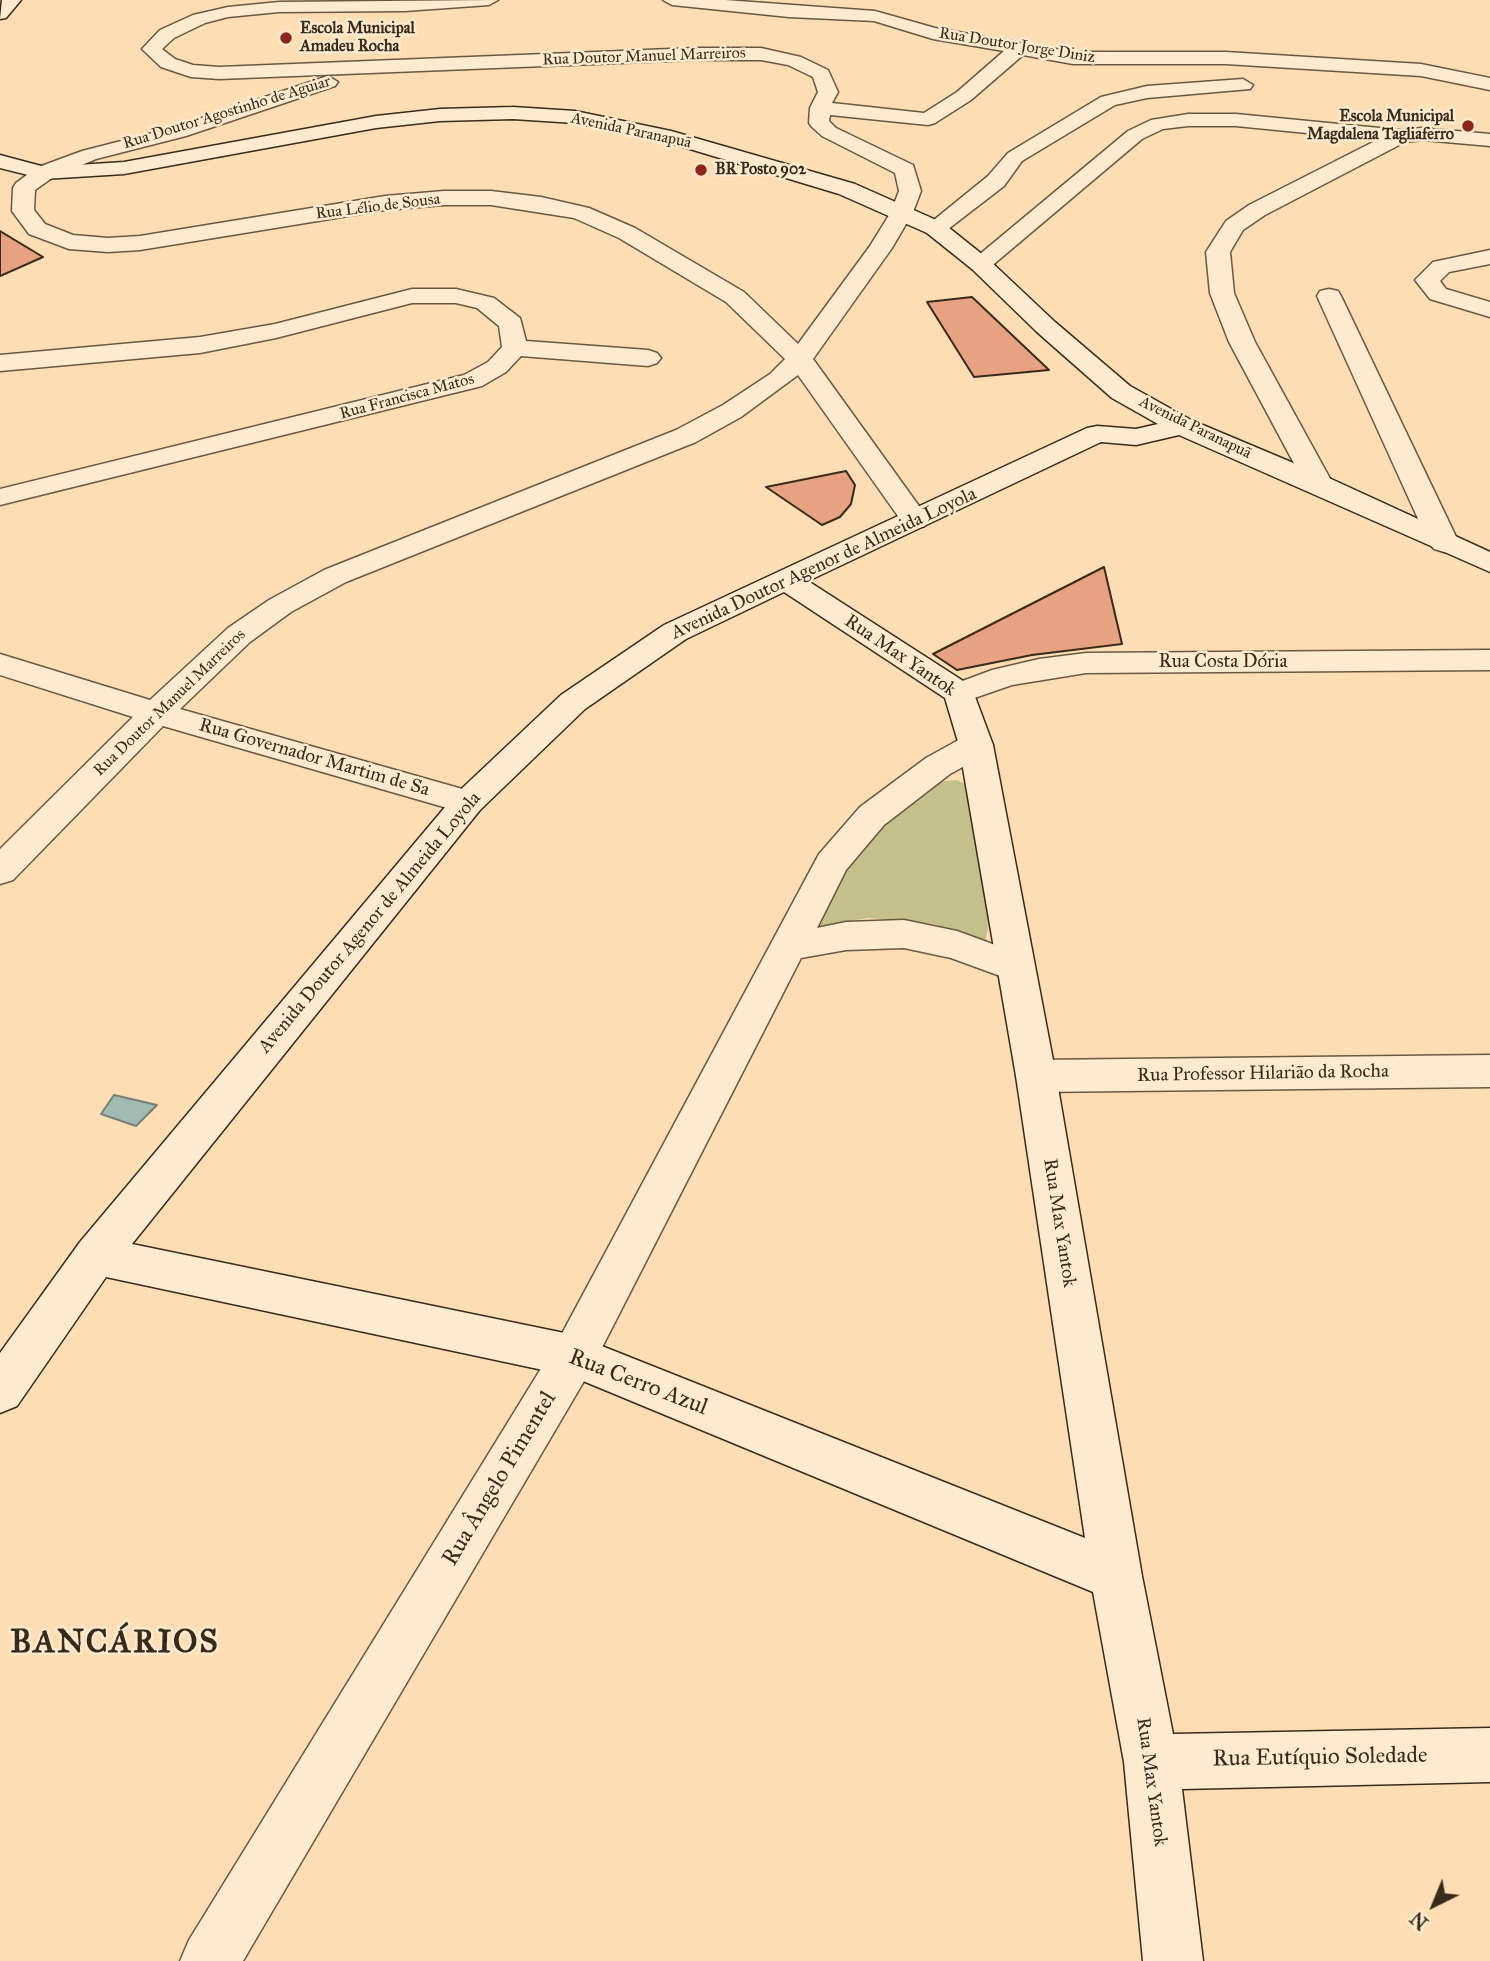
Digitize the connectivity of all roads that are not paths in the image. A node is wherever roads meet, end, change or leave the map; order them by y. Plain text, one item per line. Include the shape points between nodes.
1 (12, 0) edge
2 (204, 0) edge
3 (489, 0) edge
4 (671, 0) edge
5 (891, 4) dead end
6 (784, 6) edge
7 (0, 14) edge
8 (875, 16) junction
9 (151, 49) junction
10 (1018, 49) junction
11 (1192, 58) junction
12 (371, 68) junction
13 (1490, 84) edge
14 (1243, 85) dead end
15 (1208, 86) junction
16 (820, 108) junction
17 (1400, 136) junction
18 (1490, 140) edge
19 (0, 161) edge
20 (44, 173) junction
21 (0, 185) edge
22 (24, 188) junction
23 (902, 212) junction
24 (935, 228) junction
25 (1490, 257) edge
26 (980, 264) junction
27 (1329, 296) dead end
28 (1486, 309) edge
29 (515, 348) junction
30 (649, 358) dead end
31 (800, 359) junction
32 (0, 363) edge
33 (1121, 392) junction
34 (1182, 426) junction
35 (1097, 434) junction
36 (0, 468) edge
37 (1319, 484) junction
38 (6, 496) edge
39 (915, 520) junction
40 (1444, 543) junction
41 (1490, 563) edge
42 (786, 580) junction
43 (1490, 660) edge
44 (0, 664) edge
45 (960, 693) junction
46 (156, 713) junction
47 (976, 745) junction
48 (468, 802) junction
49 (0, 872) edge
50 (788, 947) junction
51 (1014, 967) junction
52 (1490, 1071) edge
53 (1036, 1076) junction
54 (96, 1256) junction
55 (574, 1356) junction
56 (0, 1391) edge
57 (1116, 1576) junction
58 (1490, 1755) edge
59 (1151, 1762) junction
60 (210, 1961) edge
61 (1173, 1961) edge

1 - 7 street
2 - 9 street via 155,24 144,35
3 - 9 street via 228,12 167,34
4 - 6 street, Rua Doutor Jorge Diniz
5 - 8 street
6 - 8 street, Rua Doutor Jorge Diniz
8 - 10 street, Rua Doutor Jorge Diniz via 933,33
9 - 12 street, Rua Doutor Manuel Marreiros via 167,63 191,71
10 - 11 street, Rua Doutor Jorge Diniz via 1073,58
10 - 16 street via 964,96 928,119
11 - 13 street, Rua Doutor Jorge Diniz via 1421,70
11 - 15 street
12 - 16 street, Rua Doutor Manuel Marreiros via 761,54 794,61 821,74 828,92
12 - 20 street, Rua Doutor Agostinho de Aguiar
14 - 15 street
15 - 24 street via 1108,101 1015,157 996,181
16 - 23 street, Rua Doutor Manuel Marreiros via 819,123 829,132 905,170 910,191
17 - 18 street
17 - 26 street via 1236,120 1158,124 1135,135
17 - 37 street via 1257,210 1234,226 1218,252 1222,293 1242,342
19 - 20 street, Avenida Paranapuã
20 - 22 street
20 - 23 street, Avenida Paranapuã via 124,168 376,122 513,113 575,117 664,135 846,189
21 - 22 street
22 - 31 street, Rua Lélio de Sousa via 23,211 37,229 69,242 108,244 140,243 385,203 480,198 541,204 581,213 627,233 735,296
23 - 24 street, Avenida Paranapuã
23 - 31 street, Rua Doutor Manuel Marreiros
24 - 26 street, Avenida Paranapuã
25 - 28 street via 1441,267 1427,280 1438,294
26 - 33 street, Avenida Paranapuã
27 - 40 street
29 - 30 street
29 - 32 street via 511,323 485,303 456,296 412,296 200,345
29 - 38 street, Rua Francisca Matos via 497,368 473,381
31 - 39 street, Rua Lélio de Sousa
31 - 46 street, Rua Doutor Manuel Marreiros via 732,411 686,436 335,576 280,606 239,635
33 - 34 street, Avenida Paranapuã
33 - 35 street via 1094,418
34 - 35 street, Avenida Doutor Agenor de Almeida Loyola via 1136,437
34 - 37 street, Avenida Paranapuã
35 - 39 street, Avenida Doutor Agenor de Almeida Loyola
36 - 38 street
37 - 40 street, Avenida Paranapuã
39 - 42 street, Avenida Doutor Agenor de Almeida Loyola
40 - 41 street, Avenida Paranapuã
42 - 45 street, Rua Max Yantok
42 - 48 street, Avenida Doutor Agenor de Almeida Loyola via 675,632 573,702
43 - 45 street, Rua Costa Dória via 1086,663 1003,677
44 - 46 street, Rua Governador Martim de Sa
45 - 47 street, Rua Max Yantok
46 - 48 street, Rua Governador Martim de Sa
46 - 49 street, Rua Doutor Manuel Marreiros
47 - 50 street, Rua Ângelo Pimentel via 938,766 872,816 832,863
47 - 51 street, Rua Max Yantok
48 - 54 street, Avenida Doutor Agenor de Almeida Loyola
50 - 51 street via 846,936 904,934 957,945
50 - 55 street, Rua Ângelo Pimentel
51 - 53 street, Rua Max Yantok
52 - 53 street, Rua Professor Hilarião da Rocha
53 - 57 street, Rua Max Yantok
54 - 55 street, Rua Cerro Azul
54 - 56 street, Avenida Doutor Agenor de Almeida Loyola
55 - 57 street, Rua Cerro Azul
55 - 60 street, Rua Ângelo Pimentel
57 - 59 street, Rua Max Yantok
58 - 59 street, Rua Eutíquio Soledade
59 - 61 street, Rua Max Yantok

